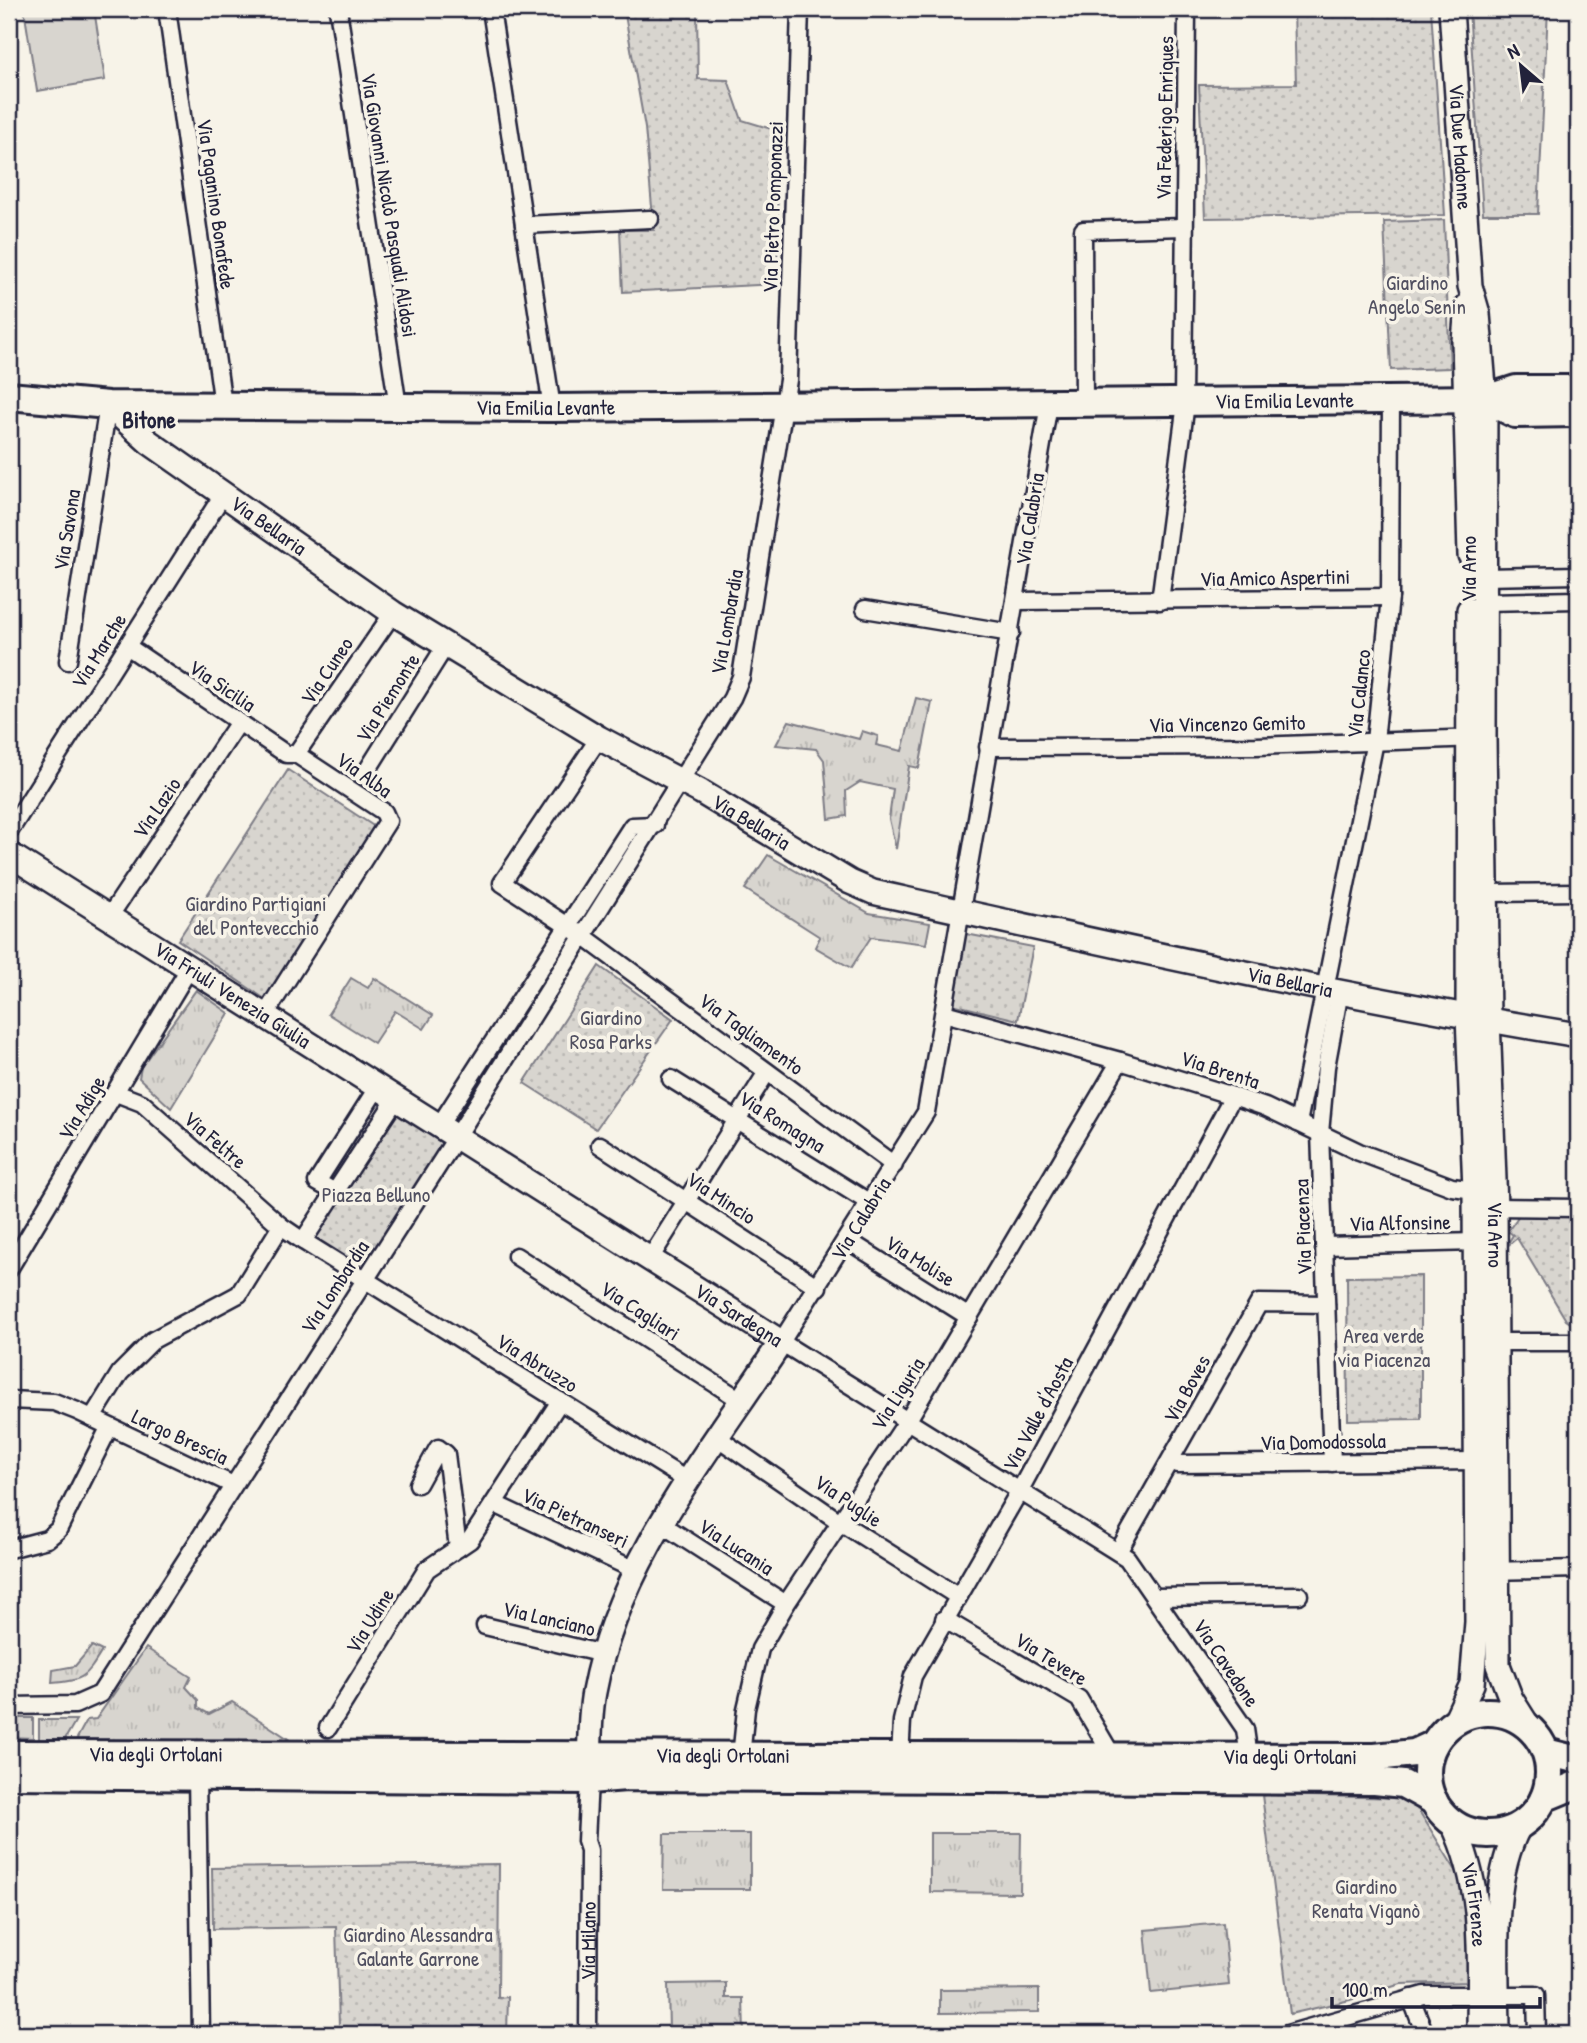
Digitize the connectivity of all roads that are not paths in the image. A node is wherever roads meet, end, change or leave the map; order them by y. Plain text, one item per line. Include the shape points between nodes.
1 (167, 9) edge
2 (338, 9) edge
3 (491, 9) edge
4 (800, 9) edge
5 (1187, 9) edge
6 (1451, 9) edge
7 (650, 219) dead end
8 (524, 225) junction
9 (1184, 227) junction
10 (1578, 389) edge
11 (9, 396) edge
12 (1391, 399) junction
13 (1475, 400) junction
14 (1084, 403) junction
15 (1185, 403) junction
16 (1049, 404) junction
17 (108, 405) junction
18 (223, 405) junction
19 (783, 406) junction
20 (398, 407) junction
21 (552, 408) junction
22 (1578, 413) edge
23 (224, 493) junction
24 (1578, 575) edge
25 (1484, 577) junction
26 (1390, 597) junction
27 (1578, 600) edge
28 (1017, 601) junction
29 (1160, 601) junction
30 (1485, 602) junction
31 (865, 609) dead end
32 (393, 613) junction
33 (1011, 633) junction
34 (446, 645) junction
35 (127, 646) junction
36 (68, 661) dead end
37 (239, 722) junction
38 (599, 738) junction
39 (1476, 738) junction
40 (1375, 741) junction
41 (988, 747) junction
42 (296, 754) junction
43 (365, 774) dead end
44 (681, 781) junction
45 (655, 825) junction
46 (9, 832) edge
47 (9, 855) edge
48 (1488, 892) junction
49 (1578, 892) edge
50 (962, 912) junction
51 (109, 917) junction
52 (569, 926) junction
53 (583, 936) junction
54 (190, 967) junction
55 (1332, 989) junction
56 (944, 1013) junction
57 (265, 1014) junction
58 (1478, 1017) junction
59 (1578, 1035) edge
60 (1120, 1061) junction
61 (767, 1072) junction
62 (671, 1079) dead end
63 (116, 1093) junction
64 (387, 1093) junction
65 (1233, 1096) junction
66 (737, 1118) junction
67 (1298, 1123) junction
68 (448, 1131) junction
69 (1320, 1133) junction
70 (600, 1144) dead end
71 (894, 1165) junction
72 (1475, 1190) junction
73 (686, 1200) junction
74 (870, 1203) junction
75 (1495, 1207) junction
76 (1578, 1208) edge
77 (281, 1226) junction
78 (847, 1240) junction
79 (303, 1241) junction
80 (1475, 1242) junction
81 (1325, 1245) junction
82 (516, 1256) dead end
83 (651, 1257) junction
84 (9, 1269) edge
85 (363, 1281) junction
86 (818, 1287) junction
87 (1326, 1304) junction
88 (970, 1317) junction
89 (781, 1342) junction
90 (1496, 1342) junction
91 (1578, 1342) edge
92 (9, 1400) edge
93 (560, 1401) junction
94 (741, 1401) junction
95 (92, 1418) junction
96 (908, 1420) junction
97 (109, 1427) junction
98 (718, 1438) junction
99 (1171, 1460) junction
100 (1475, 1461) junction
101 (1332, 1462) junction
102 (688, 1481) junction
103 (418, 1484) dead end
104 (233, 1485) junction
105 (1020, 1490) junction
106 (495, 1504) junction
107 (840, 1522) junction
108 (663, 1525) junction
109 (458, 1548) junction
110 (9, 1549) edge
111 (1118, 1552) junction
112 (1578, 1569) edge
113 (637, 1571) junction
114 (1486, 1571) junction
115 (1299, 1595) dead end
116 (957, 1596) junction
117 (1155, 1597) junction
118 (786, 1604) junction
119 (944, 1619) junction
120 (485, 1626) dead end
121 (603, 1654) junction
122 (9, 1706) edge
123 (1455, 1721) junction
124 (1528, 1726) junction
125 (328, 1728) dead end
126 (1434, 1744) junction
127 (1546, 1752) junction
128 (9, 1754) edge
129 (741, 1757) junction
130 (900, 1757) junction
131 (1113, 1757) junction
132 (1250, 1757) junction
133 (1578, 1760) edge
134 (589, 1768) junction
135 (9, 1775) edge
136 (197, 1775) junction
137 (1578, 1784) edge
138 (1544, 1798) junction
139 (1434, 1801) junction
140 (1452, 1822) junction
141 (1520, 1825) junction
142 (1488, 1994) junction
143 (1411, 1998) junction
144 (201, 2034) edge
145 (588, 2034) edge
146 (1287, 2034) edge
147 (1425, 2034) edge
148 (1479, 2034) edge
149 (1498, 2034) edge
150 (1536, 2034) edge

1 - 18 street, Via Paganino Bonafede
2 - 20 street, Via Giovanni Nicolò Pasquali Alidosi
3 - 8 street
4 - 19 street, Via Pietro Pomponazzi via 788,380
5 - 9 street, Via Federigo Enriques
6 - 13 street, Via Due Madonne via 1470,286 1478,314
7 - 8 street
8 - 21 street
9 - 14 street, Via Federigo Enriques via 1083,230
9 - 15 street, Via Federigo Enriques
10 - 13 main road via 1516,389
11 - 17 main road, Via Emilia Levante
12 - 13 main road, Via Emilia Levante
12 - 15 main road, Via Emilia Levante
12 - 26 street, Via Calanco
13 - 22 main road via 1516,414
13 - 25 street, Via Arno
13 - 39 street, Via Arno via 1470,554
14 - 15 main road, Via Emilia Levante
14 - 16 main road, Via Emilia Levante
15 - 29 street
16 - 19 main road, Via Emilia Levante
16 - 28 street, Via Calabria
17 - 18 main road, Via Emilia Levante
17 - 23 street, Via Bellaria via 149,442
17 - 36 street, Via Savona
18 - 20 main road, Via Emilia Levante
19 - 21 main road, Via Emilia Levante
19 - 44 street, Via Lombardia via 741,677
20 - 21 main road, Via Emilia Levante
23 - 32 street, Via Bellaria
23 - 35 street, Via Marche
24 - 25 street
25 - 30 street, Via Arno
26 - 29 street, Via Amico Aspertini
26 - 40 street, Via Calanco
27 - 30 street
28 - 29 street, Via Amico Aspertini
28 - 33 street, Via Calabria
30 - 39 street, Via Arno
31 - 33 street
32 - 34 street, Via Bellaria
32 - 42 street, Via Cuneo
33 - 41 street, Via Calabria
34 - 38 street, Via Bellaria
34 - 43 street, Via Piemonte
35 - 37 street, Via Sicilia
35 - 46 street, Via Marche
37 - 42 street, Via Sicilia via 286,754
37 - 51 street, Via Lazio
38 - 44 street, Via Bellaria
38 - 52 street via 502,883
39 - 40 street, Via Vincenzo Gemito
39 - 48 street, Via Arno
39 - 58 street, Via Arno
40 - 41 street, Via Vincenzo Gemito
40 - 55 street, Via Calanco
41 - 50 street, Via Calabria
42 - 57 street, Via Alba via 384,812 388,821
44 - 45 street, Via Lombardia
44 - 50 street, Via Bellaria via 850,882 873,892
45 - 52 street, Via Lombardia via 632,826
45 - 53 street, Via Lombardia
47 - 51 street, Via Friuli Venezia Giulia
48 - 49 street
48 - 58 street, Via Arno
50 - 55 street, Via Bellaria
50 - 56 street, Via Calabria
51 - 54 street, Via Friuli Venezia Giulia
52 - 53 street, Via Tagliamento
52 - 68 street, Via Lombardia
53 - 61 street, Via Tagliamento
53 - 68 street, Via Lombardia
54 - 57 street, Via Friuli Venezia Giulia
54 - 63 street, Via Adige
55 - 58 street, Via Bellaria
55 - 67 street
55 - 69 street, Via Piacenza
56 - 60 street, Via Brenta
56 - 71 street, Via Calabria via 926,1112
57 - 64 street, Via Friuli Venezia Giulia
58 - 59 street, Via Bellaria
58 - 72 street, Via Arno
58 - 75 street, Via Arno
60 - 65 street, Via Brenta
60 - 88 street, Via Liguria
61 - 66 street
61 - 71 street, Via Tagliamento
62 - 66 street, Via Romagna
63 - 77 street, Via Feltre via 142,1103
63 - 84 street, Via Adige
64 - 68 street, Via Friuli Venezia Giulia
64 - 79 street via 317,1182 335,1192
65 - 67 street, Via Brenta
65 - 105 street, Via Valle d'Aosta
66 - 73 street
66 - 74 street, Via Romagna
67 - 69 street, Via Brenta
68 - 83 street, Via Sardegna
68 - 85 street, Via Lombardia
69 - 72 street, Via Brenta via 1426,1178
69 - 81 street, Via Piacenza
70 - 73 street, Via Mincio
71 - 74 street, Via Calabria
72 - 80 street, Via Arno
73 - 83 street
73 - 86 street, Via Mincio
74 - 78 street, Via Calabria
75 - 76 street
75 - 90 street, Via Arno
77 - 79 street
77 - 95 street via 239,1294 153,1340 120,1373
78 - 86 street, Via Calabria
78 - 88 street, Via Molise
79 - 85 street
80 - 81 street, Via Alfonsine
80 - 100 street, Via Arno
81 - 87 street, Via Piacenza
82 - 94 street, Via Cagliari
83 - 89 street, Via Sardegna
85 - 93 street, Via Abruzzo
85 - 104 street, Via Lombardia
86 - 89 street, Via Calabria
87 - 99 street, Via Boves via 1259,1303
87 - 101 street, Via Piacenza
88 - 96 street, Via Liguria
89 - 94 street, Via Calabria
89 - 96 street, Via Sardegna
90 - 91 street
90 - 114 street, Via Arno
92 - 95 street, Largo Brescia via 54,1402
93 - 102 street, Via Abruzzo
93 - 106 street, Via Udine
94 - 98 street, Via Calabria
95 - 97 street, Largo Brescia
96 - 105 street, Via Sardegna
96 - 107 street, Via Liguria
97 - 104 street, Largo Brescia
97 - 110 street, Largo Brescia via 58,1530 47,1539
98 - 102 street, Via Calabria
98 - 107 street, Via Puglie
99 - 101 street, Via Domodossola via 1177,1464
99 - 111 street, Via Boves
100 - 101 street, Via Domodossola
100 - 114 street, Via Arno
102 - 108 street, Via Calabria
103 - 109 street via 438,1448 446,1454
104 - 122 street, Via Lombardia via 100,1694 75,1704
105 - 111 street, Via Cavedone
105 - 116 street, Via Valle d'Aosta
106 - 109 street, Via Udine via 470,1540
106 - 113 street, Via Pietranseri
107 - 116 street, Via Puglie
107 - 118 street, Via Liguria
108 - 113 street, Via Calabria
108 - 118 street, Via Lucania
109 - 125 street, Via Udine via 427,1569
111 - 117 street, Via Cavedone
112 - 114 street
113 - 121 street, Via Calabria
114 - 123 street, Via Arno via 1472,1684
114 - 124 street, Via Arno via 1498,1665 1510,1699
115 - 117 street, Via Cavedone
116 - 119 street, Via Valle d'Aosta
117 - 132 street, Via Cavedone via 1245,1729
118 - 129 street, Via Liguria via 760,1649
119 - 130 street, Via Valle d'Aosta via 913,1676 902,1721
119 - 131 street, Via Tevere via 1080,1699
120 - 121 street, Via Lanciano
121 - 134 street, Via Calabria via 594,1694
123 - 124 main road via 1477,1713 1500,1712
123 - 126 main road
124 - 127 main road
126 - 132 main road, Via degli Ortolani via 1395,1757
126 - 139 main road via 1427,1772
127 - 133 main road
127 - 138 main road via 1550,1768
128 - 134 main road, Via degli Ortolani
129 - 130 main road, Via degli Ortolani
129 - 134 main road, Via degli Ortolani
130 - 131 main road, Via degli Ortolani
131 - 132 main road, Via degli Ortolani
134 - 136 main road, Via degli Ortolani
134 - 139 main road, Via degli Ortolani via 654,1777 1375,1781 1403,1784
134 - 145 street, Via Milano
135 - 136 main road, Via degli Ortolani
136 - 144 street, Via degli Ortolani
137 - 138 main road
138 - 141 main road
139 - 140 main road
140 - 141 main road via 1487,1834
140 - 142 street, Via Firenze via 1474,1878
141 - 142 street, Via Firenze via 1502,1878
142 - 143 street
142 - 148 street, Via Firenze
142 - 149 street, Via Firenze
142 - 150 street via 1536,1995
143 - 146 street
143 - 147 street

